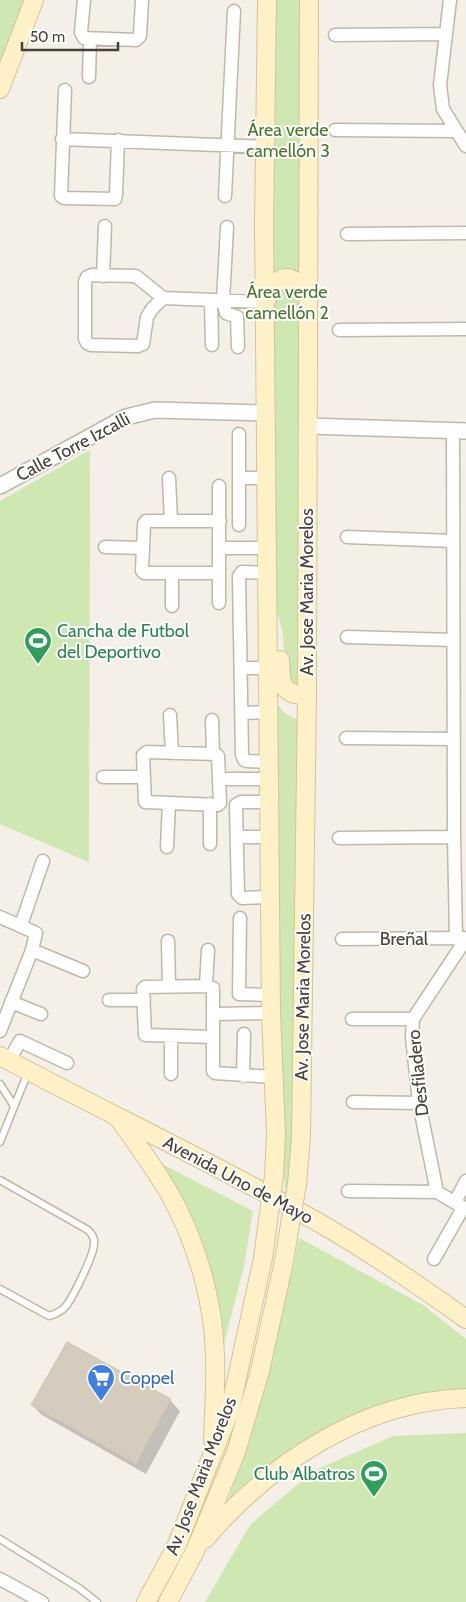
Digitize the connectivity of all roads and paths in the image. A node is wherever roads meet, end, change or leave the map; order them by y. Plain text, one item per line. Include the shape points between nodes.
1 (84, 0) edge
2 (142, 0) edge
3 (267, 0) edge
4 (309, 0) edge
5 (450, 0) edge
6 (32, 1) edge
7 (234, 12) dead end
8 (446, 34) junction
9 (335, 35) dead end
10 (90, 38) junction
11 (89, 77) dead end
12 (0, 89) edge
13 (65, 90) dead end
14 (335, 130) dead end
15 (456, 131) junction
16 (62, 139) junction
17 (118, 140) junction
18 (228, 144) junction
19 (466, 146) edge
20 (266, 147) junction
21 (225, 196) dead end
22 (105, 226) dead end
23 (227, 227) dead end
24 (466, 233) edge
25 (347, 234) dead end
26 (103, 276) junction
27 (164, 298) junction
28 (309, 298) junction
29 (217, 300) junction
30 (265, 302) junction
31 (466, 329) edge
32 (339, 330) dead end
33 (212, 345) dead end
34 (238, 347) dead end
35 (266, 413) junction
36 (308, 426) junction
37 (459, 431) edge
38 (239, 434) dead end
39 (169, 478) dead end
40 (239, 478) junction
41 (267, 478) junction
42 (0, 486) edge
43 (219, 486) dead end
44 (171, 521) junction
45 (220, 521) junction
46 (239, 525) dead end
47 (347, 537) dead end
48 (452, 541) junction
49 (105, 547) dead end
50 (143, 548) junction
51 (219, 548) junction
52 (268, 548) junction
53 (172, 573) junction
54 (219, 573) junction
55 (268, 573) junction
56 (268, 601) junction
57 (219, 604) dead end
58 (172, 606) dead end
59 (348, 637) dead end
60 (454, 640) junction
61 (242, 668) junction
62 (269, 668) junction
63 (307, 695) junction
64 (270, 712) junction
65 (242, 713) junction
66 (170, 715) dead end
67 (212, 720) dead end
68 (346, 738) dead end
69 (454, 739) junction
70 (172, 753) junction
71 (213, 754) junction
72 (270, 762) junction
73 (103, 777) dead end
74 (144, 777) junction
75 (220, 779) junction
76 (270, 780) junction
77 (270, 802) junction
78 (169, 803) junction
79 (210, 804) junction
80 (454, 837) junction
81 (237, 838) junction
82 (270, 838) junction
83 (339, 838) dead end
84 (210, 844) dead end
85 (167, 847) dead end
86 (44, 860) dead end
87 (271, 896) junction
88 (0, 917) edge
89 (240, 918) dead end
90 (21, 925) junction
91 (342, 939) dead end
92 (463, 939) edge
93 (168, 941) dead end
94 (32, 950) junction
95 (208, 950) dead end
96 (83, 971) dead end
97 (169, 985) junction
98 (206, 986) junction
99 (271, 995) junction
100 (109, 1000) dead end
101 (144, 1000) junction
102 (7, 1005) edge
103 (272, 1013) junction
104 (41, 1014) dead end
105 (214, 1014) junction
106 (352, 1019) dead end
107 (413, 1019) junction
108 (0, 1031) edge
109 (244, 1034) dead end
110 (171, 1036) junction
111 (213, 1038) junction
112 (3, 1060) edge
113 (67, 1063) dead end
114 (28, 1071) junction
115 (171, 1074) dead end
116 (243, 1076) junction
117 (273, 1077) junction
118 (0, 1084) edge
119 (353, 1102) dead end
120 (419, 1103) junction
121 (14, 1106) junction
122 (115, 1115) junction
123 (0, 1142) edge
124 (0, 1180) edge
125 (466, 1181) edge
126 (348, 1191) dead end
127 (437, 1192) junction
128 (461, 1206) edge
129 (434, 1259) dead end
130 (0, 1289) edge
131 (466, 1319) edge
132 (466, 1398) edge
133 (213, 1454) junction
134 (0, 1538) edge
135 (194, 1551) junction
136 (0, 1579) edge
137 (42, 1602) edge
138 (97, 1602) edge
139 (146, 1602) edge
140 (168, 1602) edge

1 - 10 street via 82,36
2 - 10 street via 138,39
3 - 20 main road, Av. Jose Maria Morelos
4 - 28 main road, Av. Jose Maria Morelos
5 - 8 street
6 - 12 main road
7 - 18 street
8 - 9 street
8 - 15 street via 440,85 443,109
10 - 11 street
13 - 16 street
14 - 15 street
15 - 19 street
16 - 17 street
16 - 17 street via 61,196 111,200 116,194
17 - 18 street
18 - 20 street
18 - 21 street
20 - 30 main road, Av. Jose Maria Morelos
22 - 26 street
23 - 29 street
24 - 25 street
26 - 27 street via 136,276
26 - 27 street via 92,275 85,282 85,339 90,345 142,344 147,317
27 - 29 street
28 - 30 main road via 302,285 287,279 273,286
28 - 36 main road, Av. Jose Maria Morelos
29 - 30 street
29 - 33 street
29 - 34 street via 226,314 237,317
30 - 35 main road, Av. Jose Maria Morelos
31 - 32 street
35 - 41 main road, Av. Jose Maria Morelos
35 - 42 street, Calle Torre Izcalli via 155,410 139,413 126,417
36 - 37 street
36 - 63 main road, Av. Jose Maria Morelos
37 - 48 street
38 - 40 street
39 - 44 street
40 - 41 street
40 - 46 street
41 - 52 main road, Av. Jose Maria Morelos
43 - 45 street
44 - 45 street
44 - 50 street via 145,522
45 - 51 street
47 - 48 street
48 - 60 street
49 - 50 street
50 - 53 street via 143,573
51 - 52 street
51 - 54 street
52 - 55 main road, Av. Jose Maria Morelos
53 - 54 street
53 - 58 street
54 - 57 street
55 - 56 main road, Av. Jose Maria Morelos
55 - 61 street via 242,572 239,576
56 - 62 main road, Av. Jose Maria Morelos
56 - 63 main road via 279,632 281,683 296,695
59 - 60 street
60 - 69 street
61 - 62 street
61 - 65 street
62 - 64 main road, Av. Jose Maria Morelos
63 - 135 main road, Av. Jose Maria Morelos, bridge via 301,1137 297,1184 260,1371 236,1452
64 - 65 street
64 - 72 main road, Av. Jose Maria Morelos
65 - 72 street via 244,760
66 - 70 street
67 - 71 street
68 - 69 street
69 - 80 street
70 - 71 street
70 - 74 street via 144,753
71 - 75 street via 218,756
72 - 76 main road, Av. Jose Maria Morelos
73 - 74 street
74 - 78 street via 145,802
75 - 76 street
75 - 79 street via 220,803
76 - 77 main road, Av. Jose Maria Morelos
77 - 81 street via 236,805
77 - 82 main road, Av. Jose Maria Morelos
78 - 79 street
78 - 85 street
79 - 84 street
80 - 83 street
80 - 92 street
81 - 82 street
81 - 87 street via 239,897
82 - 87 main road, Av. Jose Maria Morelos
86 - 90 street
87 - 99 main road, Av. Jose Maria Morelos
88 - 90 street
89 - 99 street via 239,994
90 - 94 street via 36,933
91 - 92 street, Breñal
92 - 107 street, Desfiladero
93 - 97 street
94 - 96 street
94 - 102 street
95 - 98 street
97 - 98 street
97 - 101 street via 145,986
98 - 105 street via 214,990
99 - 103 main road, Av. Jose Maria Morelos
100 - 101 street
101 - 110 street via 145,1035
102 - 104 street
102 - 108 street
103 - 105 street
103 - 117 main road, Av. Jose Maria Morelos
105 - 111 street
106 - 107 street
107 - 120 street, Desfiladero
109 - 116 street
110 - 111 street
110 - 115 street
111 - 116 street via 215,1074
112 - 113 street via 20,1041
112 - 114 main road, Avenida Uno de Mayo
114 - 121 lane
114 - 122 main road, Avenida Uno de Mayo
116 - 117 street
117 - 133 main road, Av. Jose Maria Morelos, bridge via 274,1176 263,1258 230,1410
118 - 121 lane
119 - 120 street
120 - 127 street, Desfiladero
121 - 123 lane
122 - 131 main road, Avenida Uno de Mayo via 324,1226 415,1282
122 - 133 main road via 174,1202 195,1251 209,1302 215,1355
124 - 130 lane via 88,1230 94,1238 94,1245 66,1307 58,1314 49,1316
125 - 128 street
126 - 127 street
127 - 128 street
128 - 129 street
132 - 135 main road via 403,1407 325,1439 262,1482 227,1513
133 - 139 main road, Av. Jose Maria Morelos via 176,1548
134 - 138 lane
135 - 140 main road
136 - 137 street

